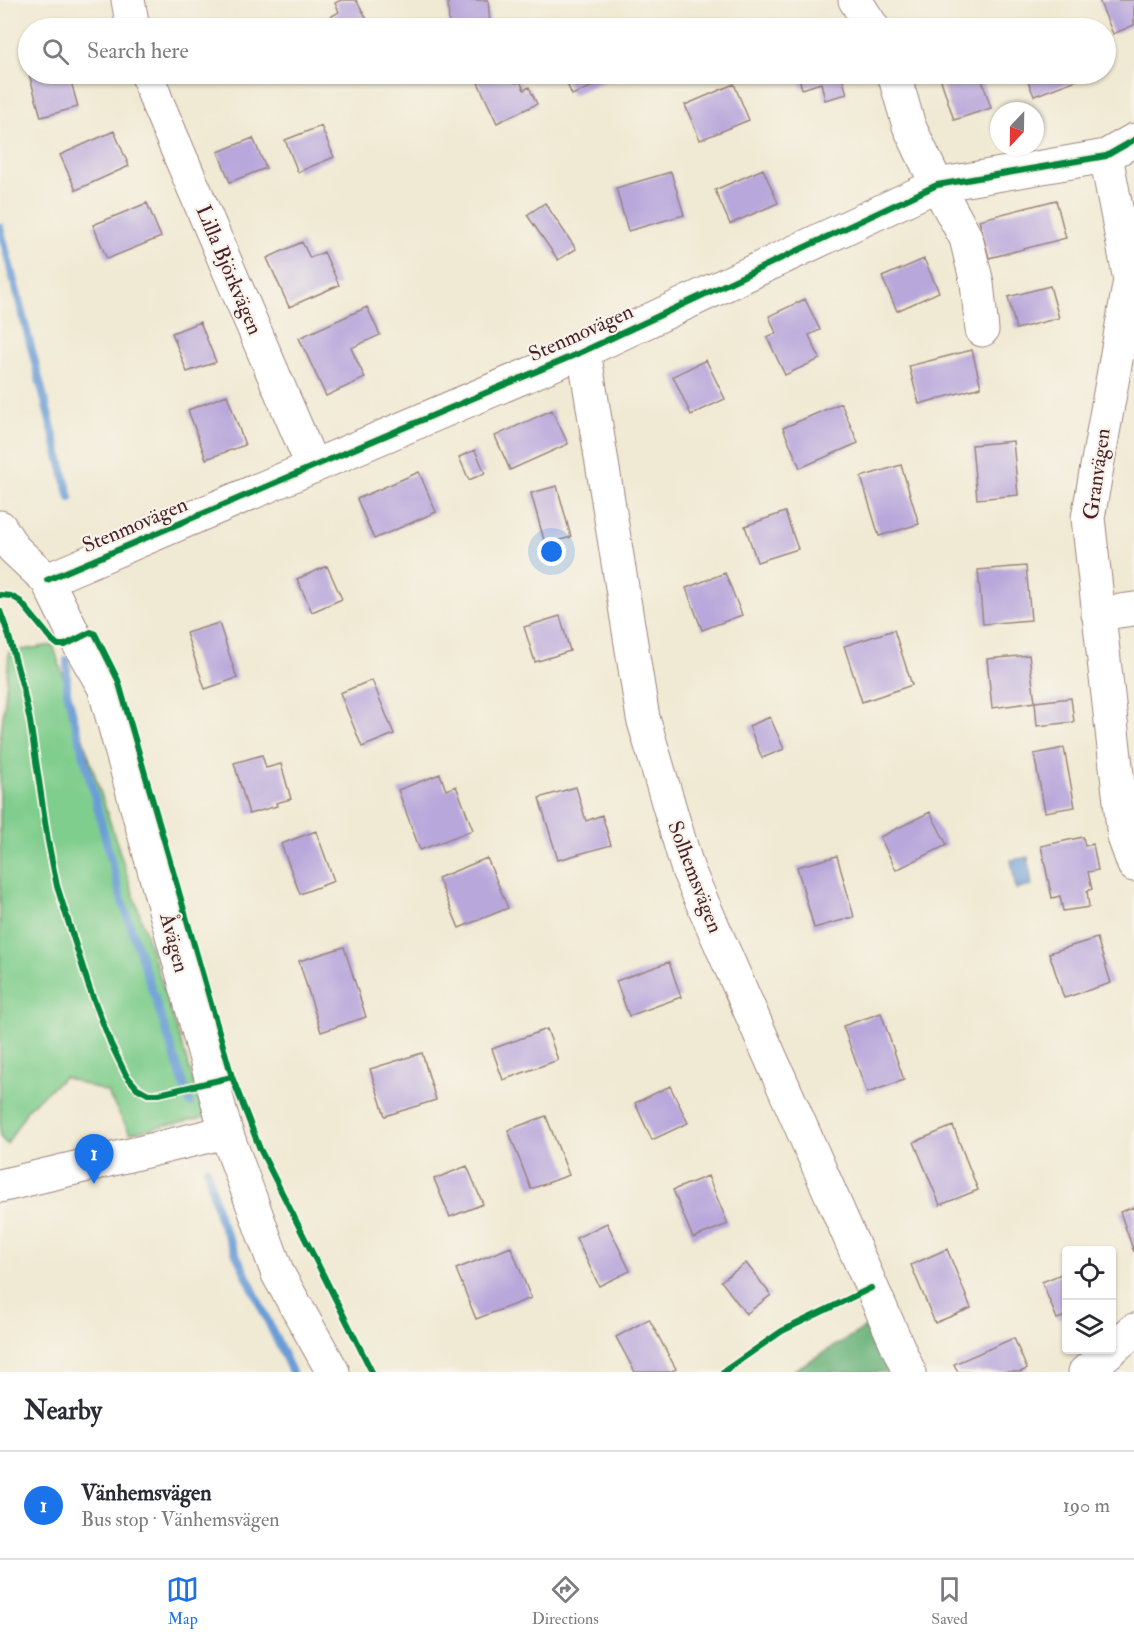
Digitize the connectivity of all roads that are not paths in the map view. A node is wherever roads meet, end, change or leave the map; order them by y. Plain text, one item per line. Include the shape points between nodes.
1 (128, 0) edge
2 (855, 0) edge
3 (131, 18) edge
4 (867, 18) edge
5 (151, 84) edge
6 (897, 84) edge
7 (1134, 140) edge
8 (1106, 156) junction
9 (937, 186) junction
10 (982, 330) dead end
11 (584, 351) junction
12 (313, 466) junction
13 (0, 527) edge
14 (47, 580) junction
15 (1134, 609) edge
16 (1098, 614) junction
17 (1134, 865) edge
18 (226, 1132) junction
19 (0, 1186) edge
20 (1134, 1330) edge
21 (1116, 1345) edge
22 (1105, 1354) edge
23 (333, 1372) edge
24 (909, 1372) edge
25 (1085, 1372) edge

1 - 3 street
2 - 4 street
5 - 12 street, Lilla Björkvägen
6 - 9 street via 909,126
7 - 8 street, Stenmovägen
8 - 9 street, Stenmovägen
8 - 16 street, Granvägen via 1130,280 1088,518
9 - 10 street via 966,238 977,283
9 - 11 street, Stenmovägen
11 - 12 street, Stenmovägen
11 - 24 street, Solhemsvägen via 643,718 686,861
12 - 14 street, Stenmovägen
13 - 14 street, Åvägen via 13,548
14 - 18 street, Åvägen via 104,687
15 - 16 street
16 - 17 street, Granvägen via 1124,837
18 - 19 street
18 - 23 street, Åvägen via 278,1275
20 - 21 street
22 - 25 street

